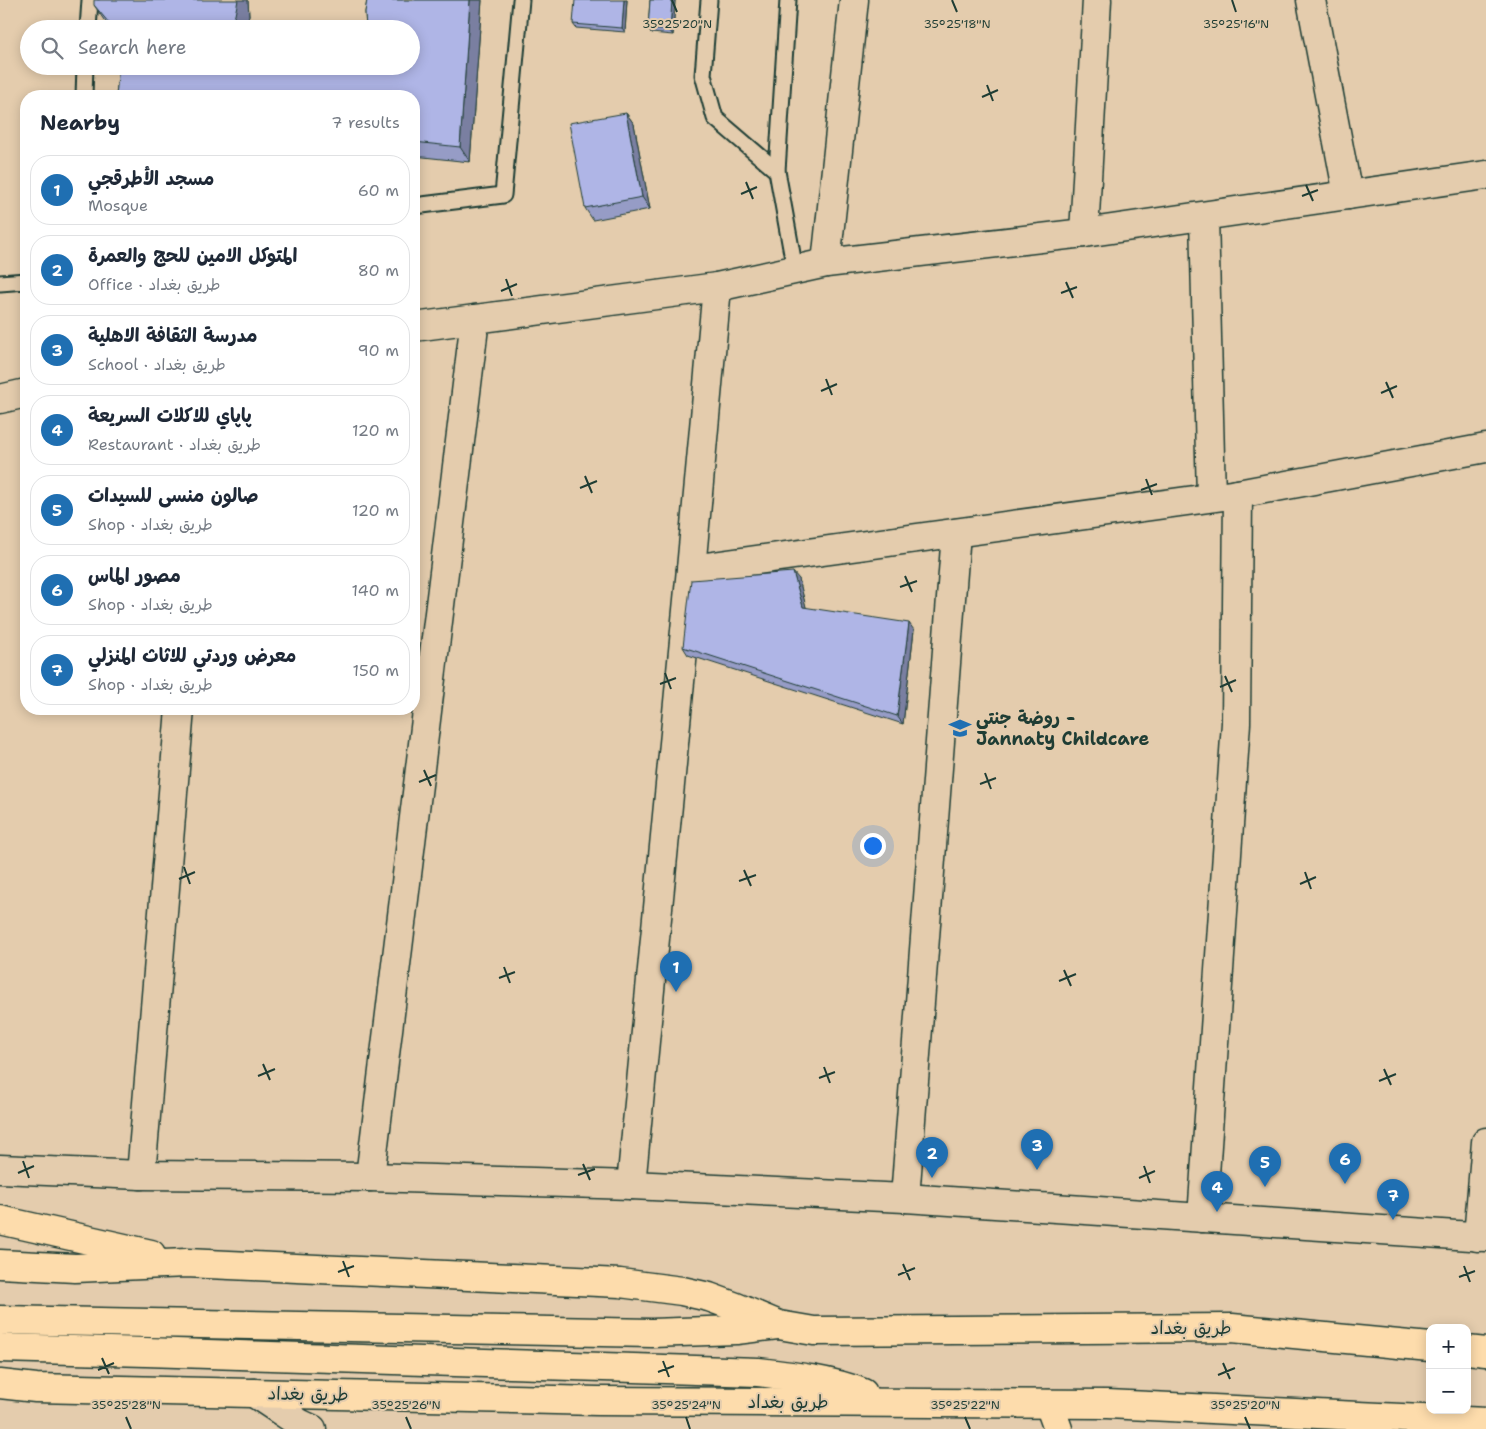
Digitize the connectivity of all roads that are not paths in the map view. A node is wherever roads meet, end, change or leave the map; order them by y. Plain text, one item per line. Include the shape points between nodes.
1 (90, 0) edge
2 (521, 0) edge
3 (709, 0) edge
4 (788, 0) edge
5 (854, 0) edge
6 (1096, 0) edge
7 (1311, 0) edge
8 (89, 20) edge
9 (85, 75) edge
10 (84, 90) edge
11 (777, 170) junction
12 (1486, 175) edge
13 (1348, 195) junction
14 (420, 205) edge
15 (1204, 217) junction
16 (1084, 233) junction
17 (826, 263) junction
18 (795, 270) junction
19 (20, 281) edge
20 (0, 283) edge
21 (716, 287) junction
22 (475, 319) junction
23 (420, 326) edge
24 (20, 395) edge
25 (0, 398) edge
26 (1486, 448) edge
27 (1238, 494) junction
28 (1211, 497) junction
29 (956, 533) junction
30 (691, 569) junction
31 (179, 715) edge
32 (1486, 1142) edge
33 (0, 1169) edge
34 (141, 1175) junction
35 (370, 1177) junction
36 (631, 1185) junction
37 (905, 1198) junction
38 (1202, 1218) junction
39 (0, 1220) edge
40 (1482, 1237) edge
41 (186, 1262) junction
42 (0, 1264) edge
43 (0, 1320) edge
44 (779, 1325) junction
45 (1426, 1347) edge
46 (0, 1348) edge
47 (1471, 1350) edge
48 (1486, 1352) edge
49 (0, 1384) edge
50 (36, 1388) junction
51 (254, 1393) junction
52 (0, 1396) edge
53 (887, 1402) junction
54 (1049, 1404) junction
55 (1486, 1422) edge
56 (312, 1429) edge
57 (1058, 1429) edge

1 - 8 lane
2 - 14 lane via 503,195
3 - 11 lane via 703,75 715,118
4 - 11 lane
5 - 17 street
6 - 16 street
7 - 13 street
9 - 10 lane
11 - 18 lane
12 - 13 street
13 - 15 street
15 - 16 street
15 - 28 street
16 - 17 street
17 - 18 street
18 - 21 street
19 - 20 lane
21 - 22 street
21 - 30 street
22 - 23 street
22 - 35 street
24 - 25 street
26 - 27 street
27 - 28 street
27 - 38 street via 1236,723
28 - 29 street
29 - 30 street
29 - 37 street
30 - 36 street
31 - 34 street
32 - 40 street
33 - 34 street
34 - 35 street
35 - 36 street
36 - 37 street
37 - 38 street
38 - 40 street
39 - 41 main road
41 - 42 main road, طريق بغداد via 75,1268
41 - 44 main road, طريق بغداد via 620,1283 709,1297
43 - 44 main road via 652,1332
44 - 45 main road, طريق بغداد via 814,1331 1232,1328
46 - 53 main road via 758,1372 825,1382
47 - 48 main road
49 - 50 main road, طريق بغداد
50 - 51 main road, طريق بغداد
50 - 52 main road
51 - 53 main road, طريق بغداد
51 - 56 street
53 - 54 main road, طريق بغداد
54 - 55 main road, طريق بغداد
54 - 57 main road

